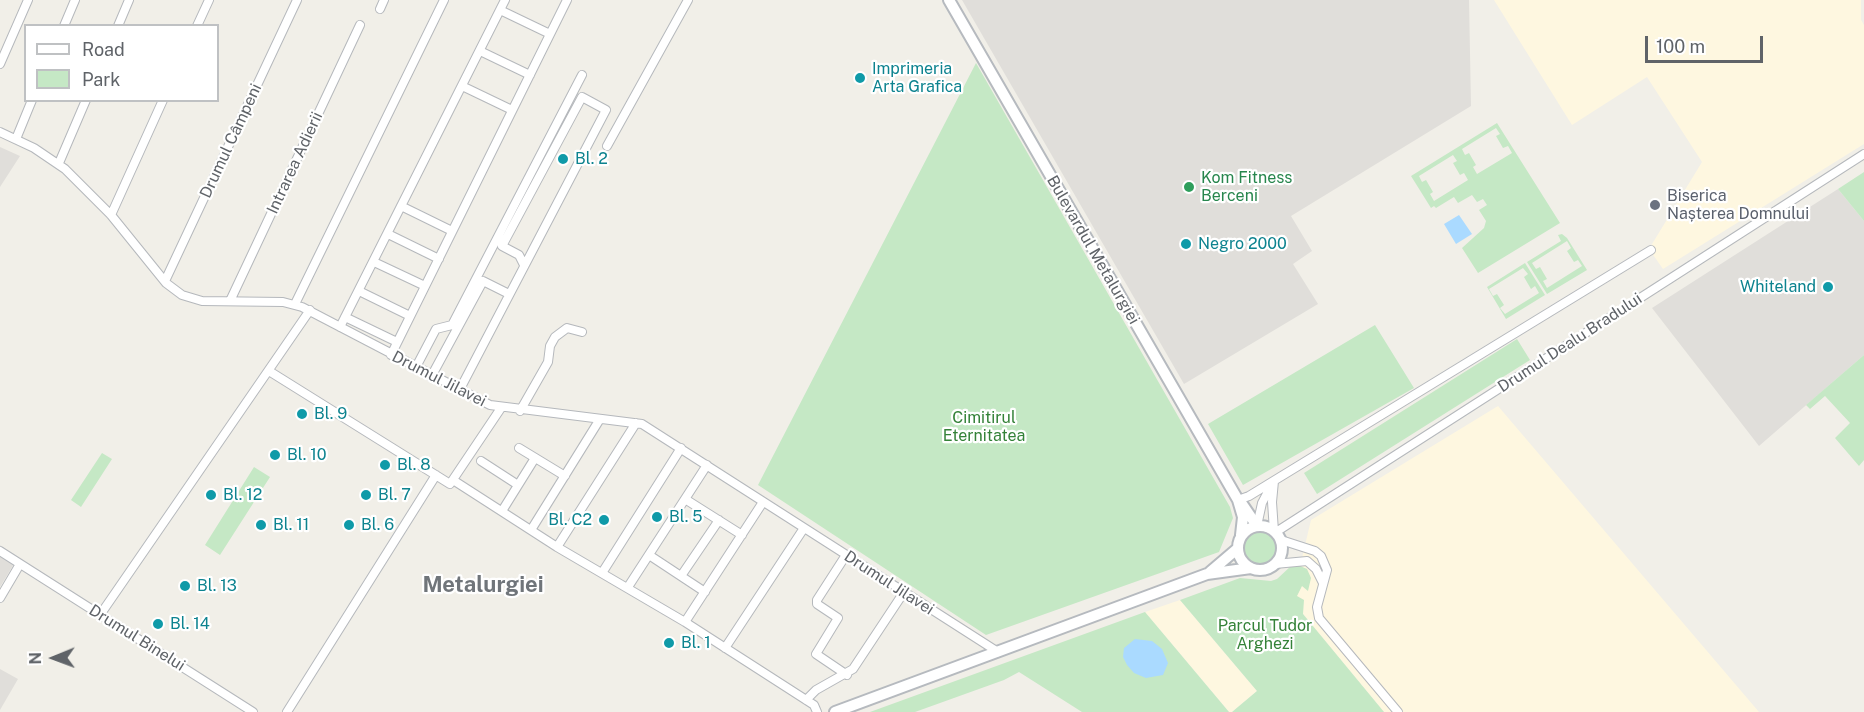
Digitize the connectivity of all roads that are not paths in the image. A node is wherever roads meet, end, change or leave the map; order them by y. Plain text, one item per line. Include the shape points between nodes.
1 (27, 0) edge
2 (75, 0) edge
3 (129, 0) edge
4 (209, 0) edge
5 (297, 0) edge
6 (384, 0) edge
7 (444, 0) edge
8 (505, 0) edge
9 (566, 0) edge
10 (688, 0) edge
11 (949, 0) edge
12 (380, 9) dead end
13 (500, 10) junction
14 (65, 24) edge
15 (119, 24) edge
16 (198, 24) edge
17 (360, 25) dead end
18 (550, 34) junction
19 (480, 51) junction
20 (0, 64) edge
21 (530, 75) junction
22 (582, 75) dead end
23 (462, 86) junction
24 (31, 102) edge
25 (85, 102) edge
26 (162, 102) edge
27 (512, 111) junction
28 (0, 132) edge
29 (16, 139) junction
30 (607, 147) dead end
31 (1864, 154) edge
32 (59, 163) junction
33 (402, 206) junction
34 (111, 215) junction
35 (452, 231) junction
36 (388, 234) junction
37 (1651, 250) dead end
38 (439, 259) junction
39 (374, 262) junction
40 (524, 265) junction
41 (165, 281) junction
42 (425, 286) junction
43 (359, 291) junction
44 (509, 294) junction
45 (230, 301) junction
46 (295, 304) junction
47 (310, 310) junction
48 (410, 315) junction
49 (345, 317) junction
50 (340, 327) junction
51 (582, 332) dead end
52 (397, 342) junction
53 (391, 355) junction
54 (416, 369) junction
55 (269, 371) junction
56 (431, 377) junction
57 (459, 391) junction
58 (501, 408) junction
59 (520, 411) junction
60 (600, 419) junction
61 (636, 423) junction
62 (519, 448) dead end
63 (681, 448) junction
64 (535, 458) junction
65 (481, 461) dead end
66 (707, 465) junction
67 (436, 475) junction
68 (565, 476) junction
69 (453, 480) junction
70 (1275, 481) junction
71 (518, 485) junction
72 (685, 499) junction
73 (1238, 500) junction
74 (764, 502) junction
75 (502, 511) junction
76 (719, 520) junction
77 (1257, 526) junction
78 (804, 528) junction
79 (531, 530) junction
80 (1277, 534) junction
81 (742, 535) junction
82 (1241, 536) junction
83 (557, 547) junction
84 (1237, 549) junction
85 (0, 551) edge
86 (649, 555) junction
87 (846, 555) junction
88 (20, 564) junction
89 (1275, 564) junction
90 (1251, 568) junction
91 (602, 573) junction
92 (1207, 574) junction
93 (681, 576) junction
94 (1323, 583) junction
95 (628, 587) junction
96 (705, 592) junction
97 (904, 592) junction
98 (0, 598) edge
99 (100, 615) junction
100 (685, 622) junction
101 (725, 648) junction
102 (998, 652) junction
103 (847, 675) junction
104 (807, 700) junction
105 (852, 709) edge
106 (253, 712) edge
107 (287, 712) edge
108 (817, 712) edge
109 (835, 712) edge
110 (1398, 712) edge

1 - 20 street
2 - 14 street
3 - 15 street
4 - 16 street
5 - 41 street, Drumul Câmpeni
6 - 12 street
7 - 46 street
8 - 13 street
9 - 18 street
10 - 30 street
11 - 73 main road, Bulevardul Metalurgiei
13 - 18 street
13 - 19 street
17 - 45 street, Intrarea Adierii
18 - 21 street
19 - 21 street
19 - 23 street
21 - 27 street
22 - 54 street via 452,325 436,329
23 - 27 street
23 - 33 street
24 - 29 street
25 - 32 street
26 - 34 street
27 - 35 street
28 - 29 street, Drumul Jilavei
29 - 32 street, Drumul Jilavei
31 - 80 street, Drumul Dealu Bradului
32 - 34 street, Drumul Jilavei
33 - 35 street
33 - 36 street
34 - 41 street, Drumul Jilavei
35 - 38 street
36 - 38 street
36 - 39 street
37 - 70 street
38 - 42 street
39 - 42 street
39 - 43 street
40 - 40 street via 519,255 502,246 582,97 606,110
40 - 44 street
41 - 45 street, Drumul Jilavei via 188,298
42 - 48 street
43 - 48 street
43 - 49 street
44 - 56 street via 483,281
44 - 57 street
45 - 46 street, Drumul Jilavei
46 - 47 street, Drumul Jilavei
47 - 50 street, Drumul Jilavei
47 - 55 street
48 - 52 street
49 - 50 street
49 - 52 street
50 - 53 street, Drumul Jilavei
51 - 59 street via 572,328 557,333 548,362
52 - 53 street
53 - 54 street, Drumul Jilavei
54 - 56 street, Drumul Jilavei
55 - 67 street
55 - 99 street
56 - 57 street, Drumul Jilavei
57 - 58 street, Drumul Jilavei
58 - 59 street, Drumul Jilavei
58 - 69 street
59 - 60 street, Drumul Jilavei
60 - 61 street, Drumul Jilavei
60 - 68 street
61 - 63 street, Drumul Jilavei
61 - 83 street
62 - 64 street
63 - 66 street, Drumul Jilavei
63 - 91 street
64 - 68 street
64 - 71 street
65 - 71 street
66 - 72 street
66 - 74 street, Drumul Jilavei
67 - 69 street via 450,484
67 - 107 street
68 - 79 street
69 - 75 street
70 - 73 street
70 - 77 street via 1262,503
70 - 80 street via 1272,502
71 - 75 street
72 - 76 street
72 - 86 street
73 - 77 main road, Bulevardul Metalurgiei
73 - 82 main road, Bulevardul Metalurgiei via 1243,518
74 - 78 street, Drumul Jilavei
74 - 81 street
75 - 79 street
76 - 81 street
76 - 93 street
77 - 80 main road
77 - 82 main road
78 - 87 street, Drumul Jilavei
78 - 101 street
79 - 83 street
80 - 89 main road via 1281,553
80 - 94 street via 1321,556 1327,566
81 - 96 street
82 - 84 main road
83 - 91 street
84 - 90 main road via 1241,561
84 - 92 main road
85 - 88 street, Drumul Binelui
86 - 93 street
86 - 95 street
87 - 97 street, Drumul Jilavei
87 - 103 street via 817,600 817,604 838,618 816,654
88 - 98 street
88 - 99 street, Drumul Binelui
89 - 90 main road via 1261,570
89 - 94 street via 1307,561 1316,568
90 - 92 main road
91 - 95 street
92 - 102 main road
93 - 96 street
94 - 110 street via 1317,607 1319,618
95 - 100 street
96 - 100 street
97 - 102 street, Drumul Jilavei
97 - 103 street
99 - 106 street, Drumul Binelui
100 - 101 street
101 - 104 street
102 - 105 main road
103 - 104 street via 816,690
104 - 108 street
105 - 109 main road

